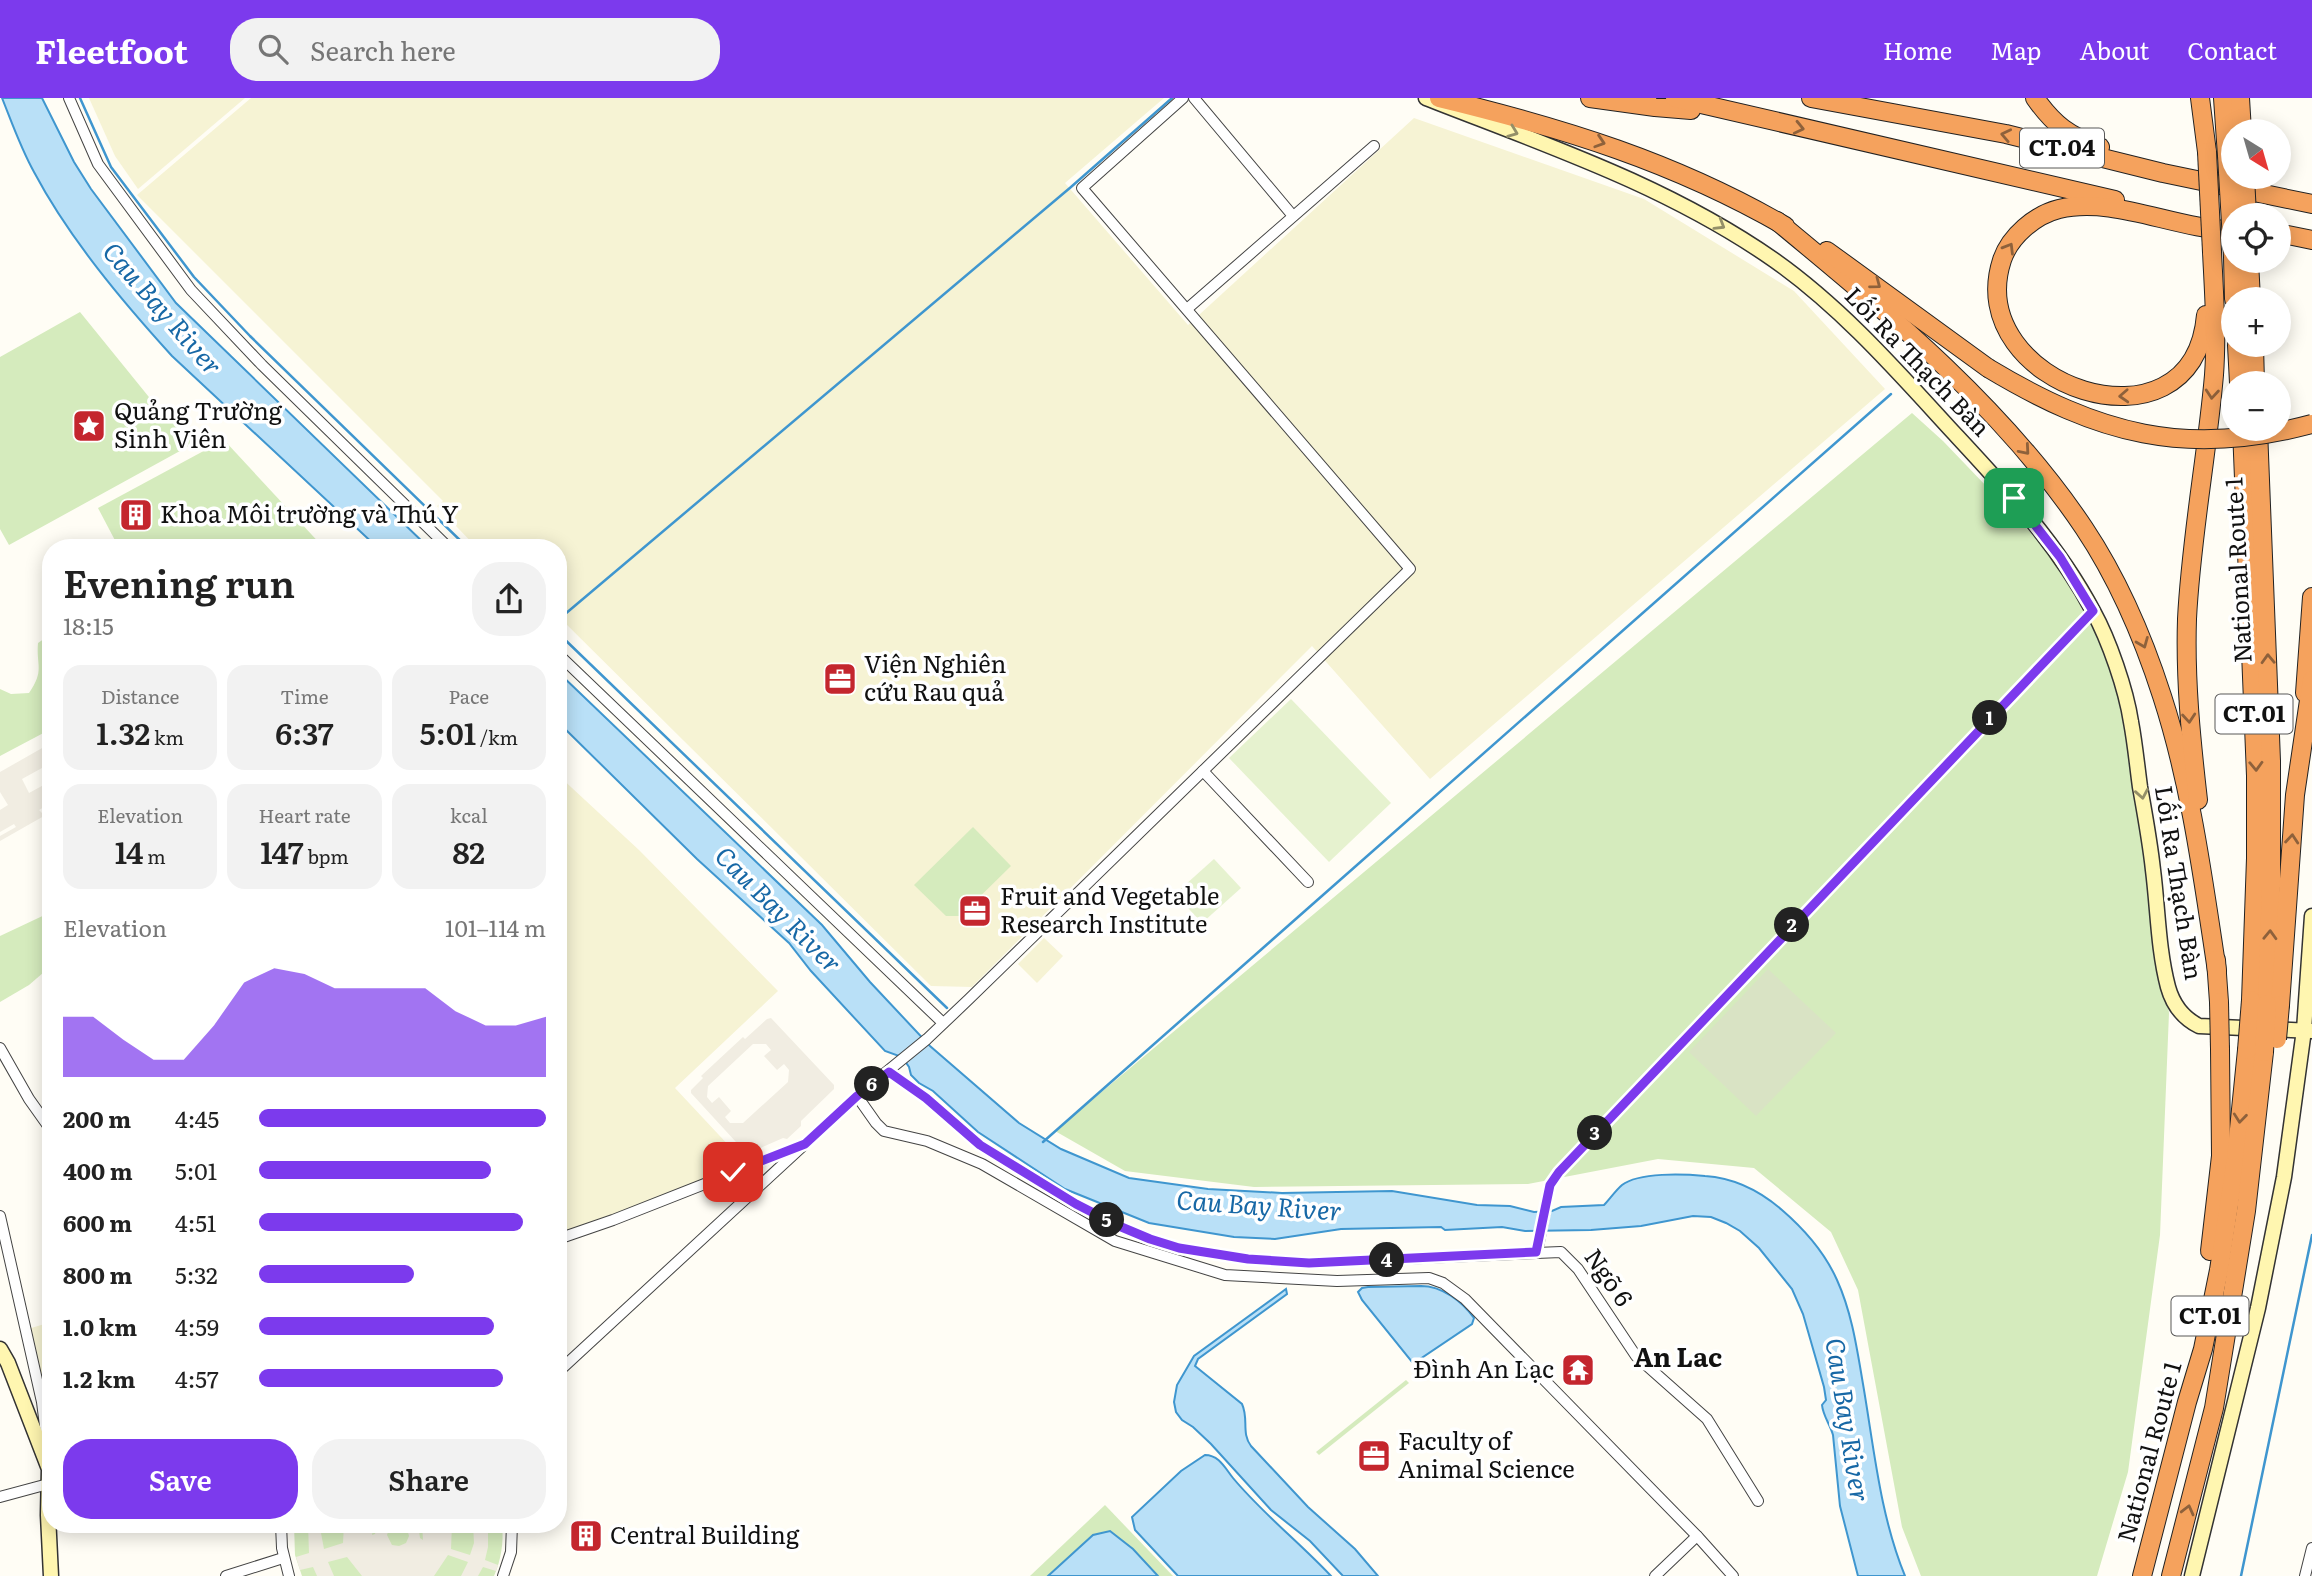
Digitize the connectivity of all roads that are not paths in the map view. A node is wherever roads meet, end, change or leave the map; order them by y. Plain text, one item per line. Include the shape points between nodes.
1 (69, 98) edge
2 (1184, 98) edge
3 (1194, 98) edge
4 (1426, 98) edge
5 (1439, 98) edge
6 (1590, 98) edge
7 (1675, 98) edge
8 (1811, 98) edge
9 (2035, 98) edge
10 (2223, 98) edge
11 (2240, 98) edge
12 (2200, 99) edge
13 (1733, 112) junction
14 (2241, 119) edge
15 (1374, 146) dead end
16 (2221, 173) edge
17 (2288, 189) edge
18 (2312, 196) edge
19 (2230, 203) edge
20 (2312, 204) edge
21 (1293, 216) junction
22 (1777, 221) junction
23 (2221, 222) edge
24 (2221, 230) edge
25 (2291, 236) edge
26 (2312, 240) edge
27 (2212, 252) junction
28 (1188, 309) junction
29 (2312, 424) edge
30 (2242, 441) edge
31 (2259, 441) edge
32 (440, 539) edge
33 (2312, 597) edge
34 (2093, 611) junction
35 (567, 663) edge
36 (2312, 680) edge
37 (2302, 752) junction
38 (1203, 771) junction
39 (1308, 882) dead end
40 (2312, 916) edge
41 (2217, 971) junction
42 (2266, 1003) junction
43 (943, 1023) junction
44 (2308, 1031) edge
45 (0, 1048) edge
46 (2262, 1052) junction
47 (890, 1070) junction
48 (857, 1096) junction
49 (42, 1117) edge
50 (805, 1144) junction
51 (0, 1216) edge
52 (567, 1236) edge
53 (1537, 1249) junction
54 (0, 1349) edge
55 (567, 1364) edge
56 (42, 1402) edge
57 (42, 1448) edge
58 (42, 1486) edge
59 (0, 1497) edge
60 (1758, 1501) dead end
61 (50, 1533) edge
62 (282, 1533) edge
63 (512, 1533) edge
64 (1697, 1536) junction
65 (2312, 1548) edge
66 (284, 1558) junction
67 (51, 1576) edge
68 (226, 1576) edge
69 (289, 1576) edge
70 (503, 1576) edge
71 (1655, 1576) edge
72 (1732, 1576) edge
73 (2140, 1576) edge
74 (2171, 1576) edge
75 (2192, 1576) edge
76 (2305, 1576) edge

1 - 32 street via 98,164 191,290
2 - 28 street via 1082,188
3 - 21 street
4 -> 34 main road, Lối Ra Thạch Bàn via 1637,181 1705,216 1776,261 1864,336 2014,498 2060,557
5 -> 22 highway via 1566,131 1640,156 1716,188
6 - 13 highway
7 - 13 highway, CT.04
20 -> 8 highway, CT.04 via 2006,134
9 - 16 highway via 2059,127 2076,139
10 - 19 highway, bridge
11 - 14 highway
12 - 27 highway, bridge
13 -> 23 highway, CT.04
15 - 21 street
17 - 18 highway
21 - 28 street
22 -> 29 highway, bridge via 1849,265 1988,368 2077,415 2137,433 2195,440 2280,432
22 -> 41 highway via 1882,309 1984,406 2054,487 2100,554 2144,645 2173,733 2201,864
27 -> 24 highway via 2205,326 2198,350 2181,374 2148,393 2109,396 2069,387 2024,352 2003,319 1997,286 2003,256 2028,225 2058,209 2096,207
25 - 26 highway
27 -> 41 highway via 2214,373 2190,582 2187,676
28 - 38 street via 1410,569
30 -> 42 highway, National Route 1 / CT.01 via 2256,858
42 -> 31 highway, National Route 1 / CT.01 via 2272,886 2271,761
33 - 37 highway
34 -> 44 main road, Lối Ra Thạch Bàn via 2131,718 2168,988 2186,1020 2199,1026
34 - 53 street via 1559,1172 1550,1185
35 - 43 street
36 - 37 highway
42 -> 37 highway
38 - 39 street
38 - 43 street
40 - 44 main road
41 - 73 highway, bridge via 2221,1156 2210,1257 2199,1319 2140,1554
42 - 46 highway, CT.01, bridge
43 - 47 street
44 - 75 main road via 2269,1256
45 - 49 street
46 -> 73 highway, National Route 1 / CT.01 via 2236,1159 2206,1336
74 -> 46 highway, National Route 1 / CT.01 via 2214,1408 2246,1211
47 - 48 street
47 - 53 street, Ngõ 6 via 980,1145 1076,1204 1179,1248 1309,1263
48 - 50 street
48 - 64 street via 884,1131 927,1141 982,1164 1115,1241 1225,1275 1337,1281 1429,1278 1443,1283 1465,1299
50 - 52 street
50 - 55 street
51 - 56 street
53 - 60 street, Ngõ 6 via 1561,1252 1578,1269 1636,1356 1707,1419
54 - 57 main road
58 - 59 street
61 - 67 main road
62 - 66 street
63 - 70 street
64 - 71 street
64 - 72 street
65 - 76 street
66 - 68 street
66 - 69 street

